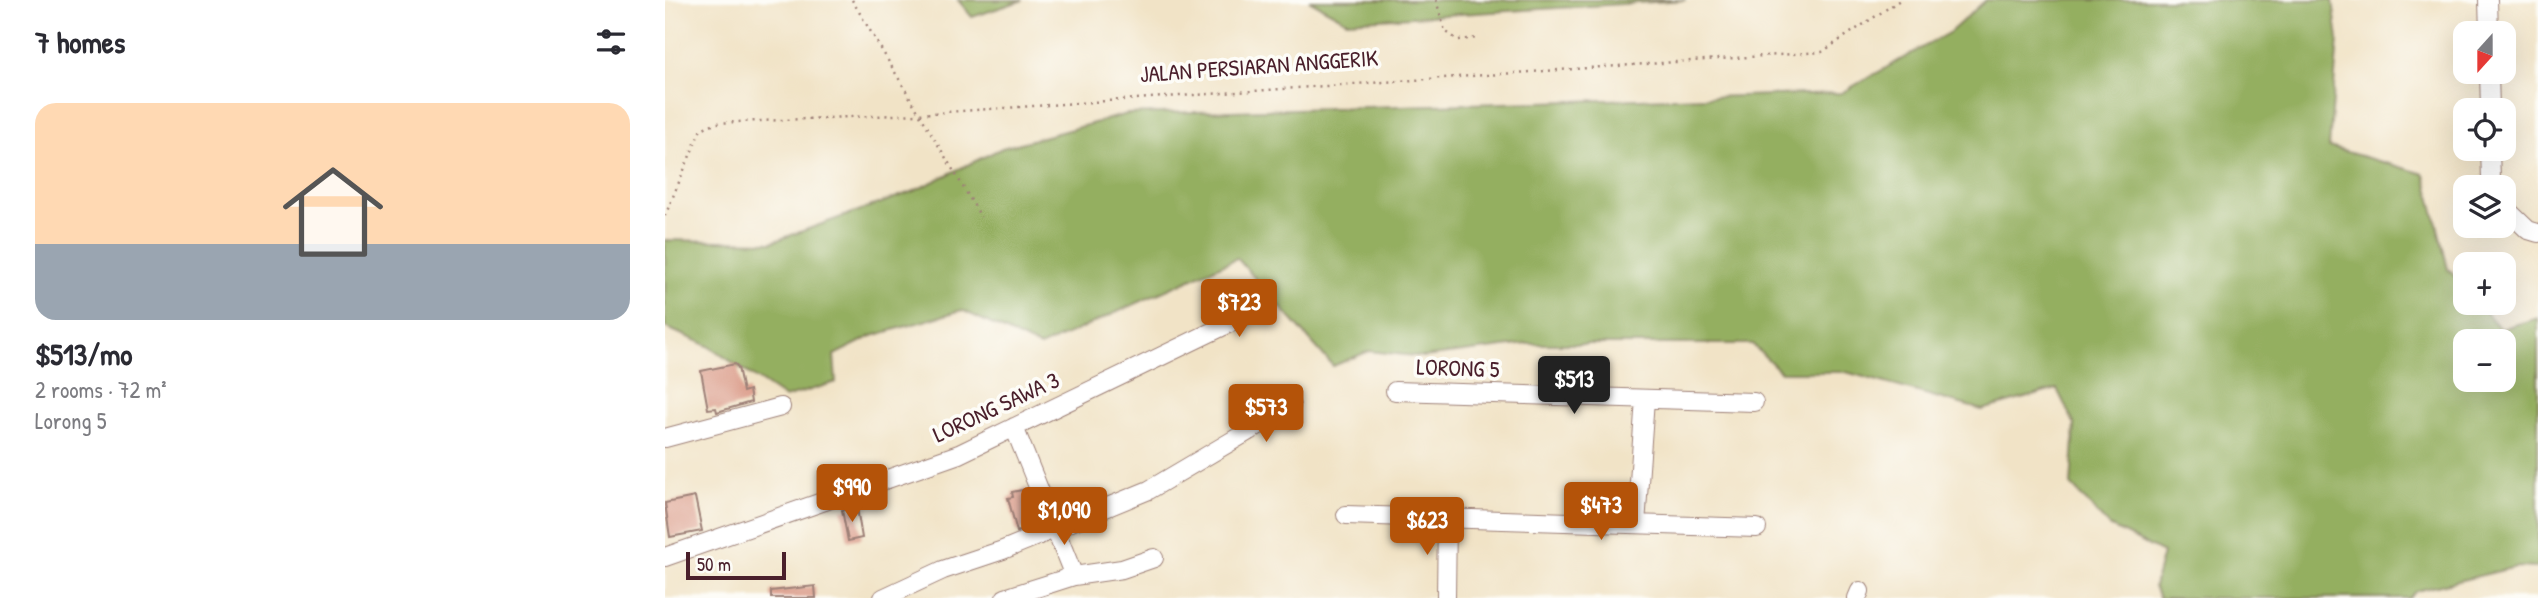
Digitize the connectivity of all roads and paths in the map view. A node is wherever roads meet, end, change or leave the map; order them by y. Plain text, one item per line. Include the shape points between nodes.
1 (852, 0) edge
2 (1436, 0) edge
3 (1900, 0) edge
4 (2489, 0) edge
5 (2489, 21) edge
6 (1478, 38) dead end
7 (917, 114) junction
8 (665, 216) edge
9 (981, 217) dead end
10 (2516, 218) edge
11 (2538, 233) edge
12 (1259, 309) dead end
13 (1395, 391) dead end
14 (1645, 399) junction
15 (1754, 402) dead end
16 (1291, 406) dead end
17 (782, 407) dead end
18 (1014, 428) junction
19 (665, 438) edge
20 (1346, 515) dead end
21 (1447, 517) junction
22 (1636, 524) junction
23 (1757, 528) dead end
24 (1054, 530) junction
25 (665, 557) edge
26 (1154, 558) dead end
27 (1074, 576) junction
28 (883, 598) edge
29 (1005, 598) edge
30 (1446, 598) edge

1 - 7 path
2 - 6 path via 1445,31 1458,40
3 - 7 path, JALAN PERSIARAN ANGGERIK via 1822,52
4 - 5 street
7 - 8 path, JALAN PERSIARAN ANGGERIK via 706,125
7 - 9 path
10 - 11 street
12 - 18 street, LORONG SAWA 3
13 - 14 street, LORONG 5
14 - 15 street, LORONG 5
14 - 22 street
16 - 24 street via 1149,490
17 - 19 street
18 - 24 street
18 - 25 street, LORONG SAWA 3 via 882,483
20 - 21 street
21 - 22 street
21 - 30 street
22 - 23 street
24 - 27 street
24 - 28 street via 943,570
26 - 27 street via 1122,569
27 - 29 street

